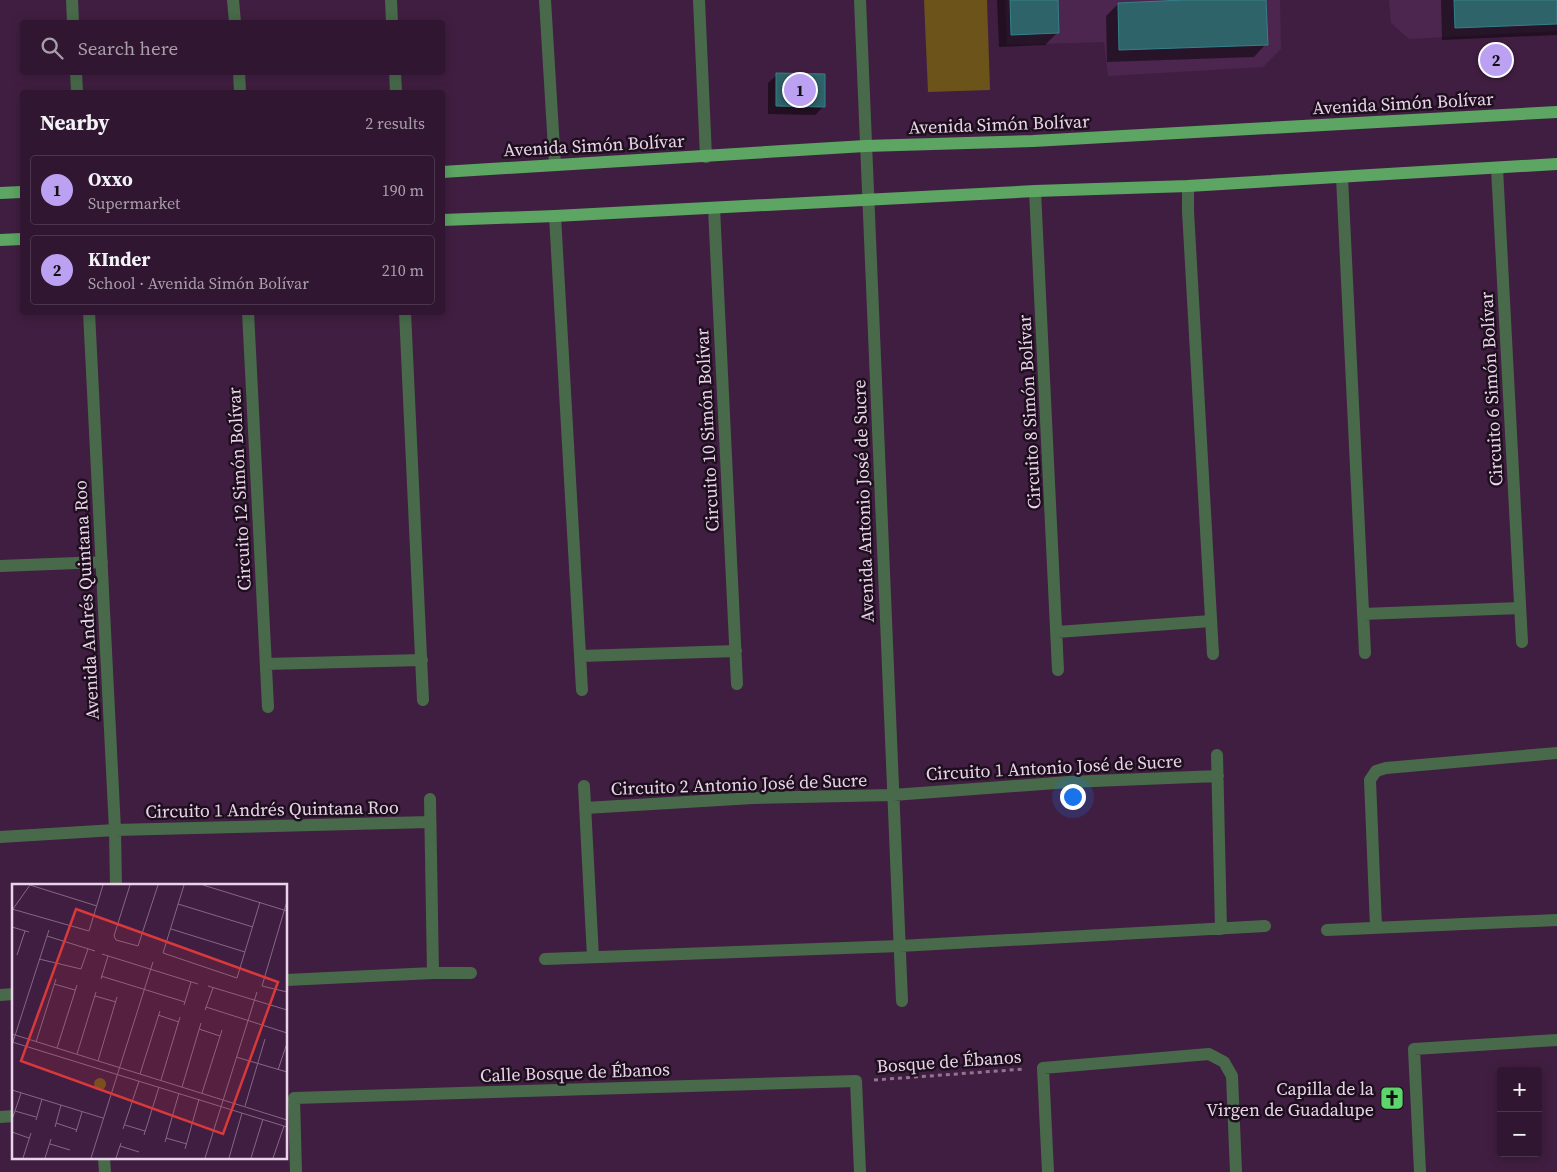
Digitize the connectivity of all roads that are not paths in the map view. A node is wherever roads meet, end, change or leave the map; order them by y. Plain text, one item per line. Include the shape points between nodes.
1 (72, 0) edge
2 (233, 0) edge
3 (391, 0) edge
4 (545, 0) edge
5 (699, 0) edge
6 (860, 0) edge
7 (73, 20) edge
8 (235, 20) edge
9 (392, 20) edge
10 (76, 75) edge
11 (239, 75) edge
12 (395, 75) edge
13 (77, 90) edge
14 (240, 90) edge
15 (396, 90) edge
16 (1557, 112) edge
17 (865, 146) junction
18 (706, 157) junction
19 (1557, 164) edge
20 (555, 165) junction
21 (1497, 168) junction
22 (445, 172) edge
23 (1342, 177) junction
24 (1188, 186) junction
25 (1035, 191) junction
26 (20, 192) edge
27 (0, 193) edge
28 (868, 199) junction
29 (714, 208) junction
30 (555, 216) junction
31 (445, 220) edge
32 (20, 239) edge
33 (0, 240) edge
34 (89, 315) edge
35 (248, 315) edge
36 (404, 315) edge
37 (102, 562) junction
38 (0, 566) edge
39 (1520, 608) junction
40 (1363, 614) junction
41 (1211, 621) junction
42 (1057, 632) junction
43 (1522, 642) dead end
44 (736, 651) junction
45 (1213, 654) dead end
46 (1365, 654) dead end
47 (580, 656) junction
48 (422, 660) junction
49 (266, 664) junction
50 (1058, 670) dead end
51 (737, 684) dead end
52 (582, 690) dead end
53 (423, 700) dead end
54 (268, 707) dead end
55 (1557, 752) edge
56 (1216, 755) dead end
57 (1218, 776) junction
58 (584, 786) dead end
59 (893, 795) junction
60 (430, 798) dead end
61 (586, 808) junction
62 (430, 822) junction
63 (115, 830) junction
64 (0, 836) edge
65 (116, 884) edge
66 (1557, 920) edge
67 (1265, 926) dead end
68 (1376, 928) junction
69 (1221, 929) junction
70 (1327, 930) dead end
71 (900, 946) junction
72 (593, 957) junction
73 (545, 959) dead end
74 (433, 973) junction
75 (471, 973) dead end
76 (288, 980) edge
77 (902, 1001) dead end
78 (1557, 1040) edge
79 (296, 1172) edge
80 (860, 1172) edge
81 (1048, 1172) edge
82 (1236, 1172) edge
83 (1420, 1172) edge

1 - 7 street
2 - 8 street
3 - 9 street
4 - 20 street
5 - 18 street
6 - 17 street, Avenida Antonio José de Sucre
10 - 13 street
11 - 14 street
12 - 15 street
16 - 17 main road, Avenida Simón Bolívar via 1032,141
17 - 18 main road, Avenida Simón Bolívar
17 - 28 street, Avenida Antonio José de Sucre
18 - 20 main road, Avenida Simón Bolívar
19 - 21 main road
20 - 22 main road, Avenida Simón Bolívar
21 - 23 main road
21 - 39 street, Circuito 6 Simón Bolívar
23 - 24 main road
23 - 40 street
24 - 25 main road
24 - 41 street
25 - 28 main road
25 - 42 street, Circuito 8 Simón Bolívar
26 - 27 main road
28 - 29 main road
28 - 59 street, Avenida Antonio José de Sucre
29 - 30 main road
29 - 44 street, Circuito 10 Simón Bolívar
30 - 31 main road
30 - 47 street
32 - 33 main road
34 - 37 street, Avenida Andrés Quintana Roo
35 - 49 street, Circuito 12 Simón Bolívar
36 - 48 street
37 - 38 street
37 - 63 street, Avenida Andrés Quintana Roo
39 - 40 street
39 - 43 street, Circuito 6 Simón Bolívar
40 - 46 street
41 - 42 street
41 - 45 street
42 - 50 street, Circuito 8 Simón Bolívar
44 - 47 street
44 - 51 street, Circuito 10 Simón Bolívar
47 - 52 street
48 - 49 street
48 - 53 street
49 - 54 street, Circuito 12 Simón Bolívar
55 - 68 street via 1376,771 1370,780
56 - 57 street
57 - 59 street, Circuito 1 Antonio José de Sucre via 1069,782
57 - 69 street
58 - 61 street, Circuito 2 Antonio José de Sucre
59 - 61 street, Circuito 2 Antonio José de Sucre via 753,798
59 - 71 street, Avenida Antonio José de Sucre
60 - 62 street
61 - 72 street, Circuito 2 Antonio José de Sucre
62 - 63 street, Circuito 1 Andrés Quintana Roo
62 - 74 street
63 - 64 street, Circuito 1 Andrés Quintana Roo
63 - 65 street, Avenida Andrés Quintana Roo
66 - 68 street
67 - 69 street
68 - 70 street
69 - 71 street
71 - 72 street
71 - 77 street, Avenida Antonio José de Sucre
72 - 73 street
74 - 75 street
74 - 76 street
78 - 83 street via 1414,1049
79 - 80 street, Calle Bosque de Ébanos via 294,1098 856,1081
81 - 82 street via 1043,1068 1208,1054 1224,1062 1232,1076

